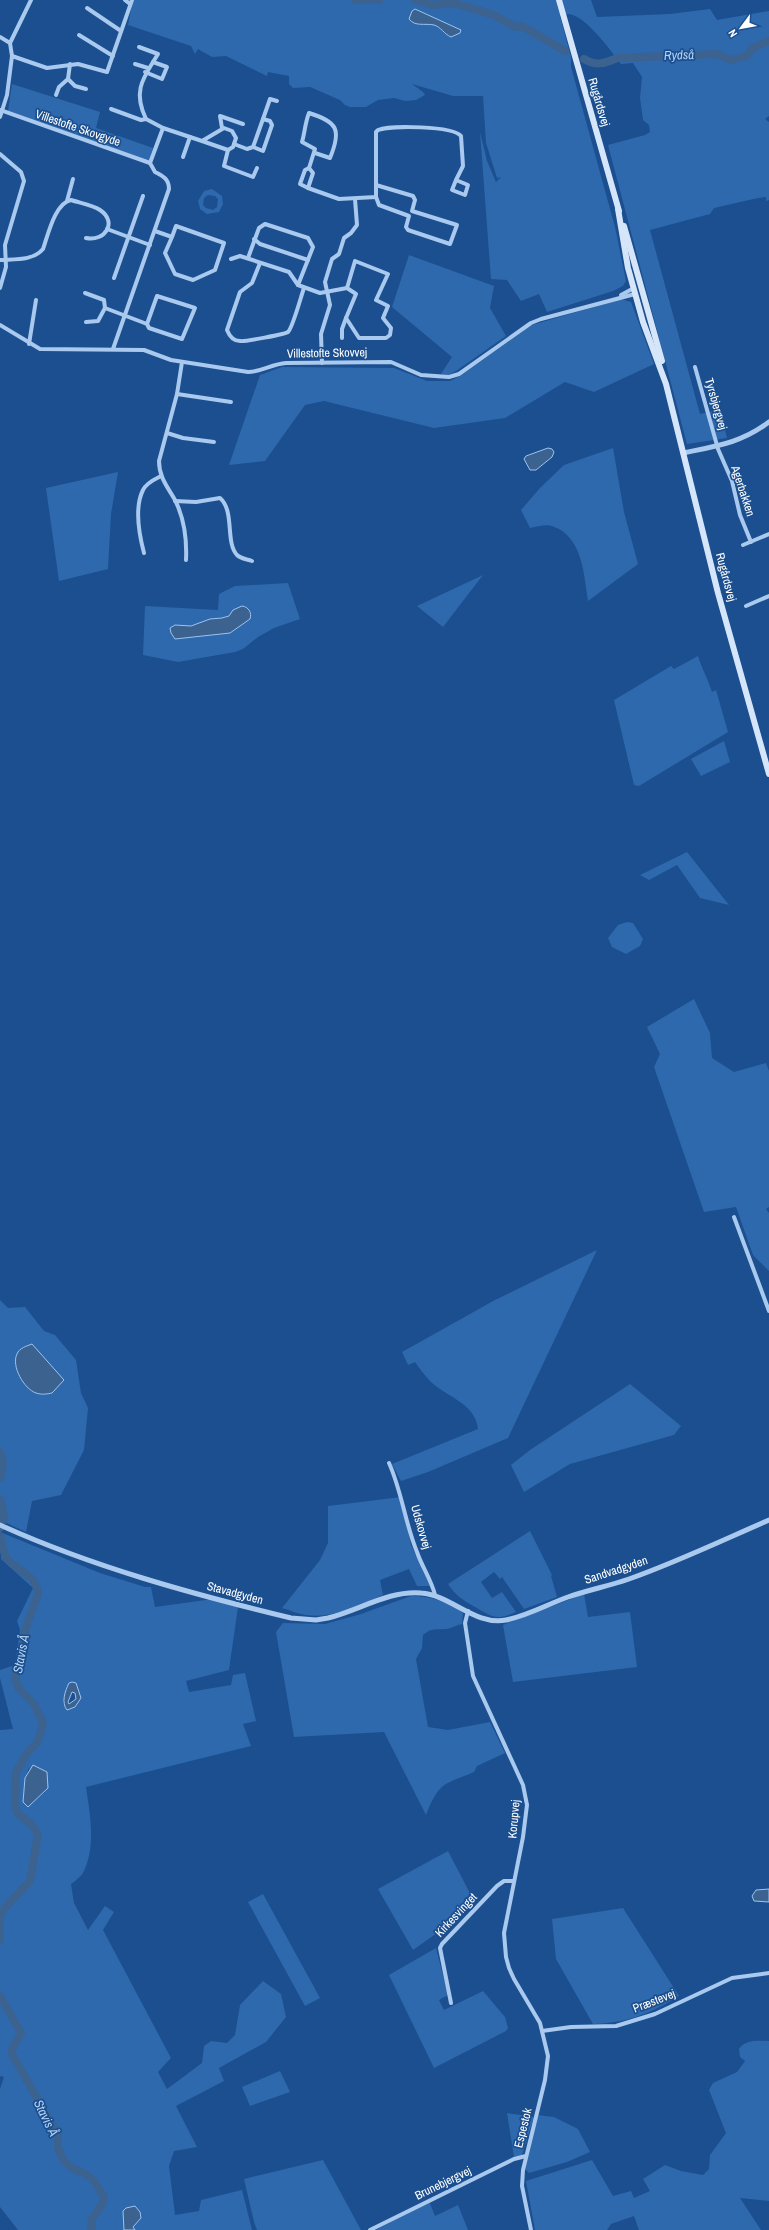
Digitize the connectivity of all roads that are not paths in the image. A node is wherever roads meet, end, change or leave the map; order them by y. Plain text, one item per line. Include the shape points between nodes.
1 (31, 0) edge
2 (125, 0) edge
3 (559, 0) edge
4 (131, 2) edge
5 (87, 8) dead end
6 (121, 31) junction
7 (79, 35) dead end
8 (0, 37) edge
9 (10, 43) junction
10 (139, 47) dead end
11 (12, 56) junction
12 (112, 56) junction
13 (153, 62) junction
14 (70, 64) junction
15 (136, 64) dead end
16 (148, 68) junction
17 (145, 72) junction
18 (68, 79) junction
19 (86, 89) dead end
20 (56, 95) dead end
21 (277, 101) dead end
22 (111, 109) dead end
23 (1, 111) edge
24 (0, 117) edge
25 (263, 118) junction
26 (146, 119) junction
27 (243, 124) dead end
28 (163, 128) junction
29 (222, 128) junction
30 (190, 137) junction
31 (202, 141) junction
32 (234, 144) junction
33 (253, 147) junction
34 (228, 150) junction
35 (315, 153) junction
36 (0, 154) edge
37 (183, 157) dead end
38 (150, 163) junction
39 (257, 168) dead end
40 (310, 168) junction
41 (73, 178) dead end
42 (456, 180) dead end
43 (376, 185) junction
44 (308, 188) junction
45 (143, 196) dead end
46 (376, 197) junction
47 (355, 199) junction
48 (67, 201) junction
49 (107, 229) junction
50 (155, 231) junction
51 (129, 237) junction
52 (172, 237) junction
53 (86, 238) dead end
54 (254, 239) junction
55 (150, 245) junction
56 (248, 258) junction
57 (231, 259) dead end
58 (0, 260) edge
59 (7, 260) junction
60 (308, 260) junction
61 (260, 263) junction
62 (114, 278) dead end
63 (298, 285) junction
64 (0, 288) edge
65 (304, 288) junction
66 (347, 288) junction
67 (638, 290) junction
68 (328, 292) junction
69 (85, 293) dead end
70 (36, 300) dead end
71 (105, 308) junction
72 (125, 316) junction
73 (346, 318) junction
74 (86, 322) dead end
75 (147, 324) junction
76 (0, 325) edge
77 (342, 338) dead end
78 (30, 344) junction
79 (112, 350) junction
80 (182, 362) junction
81 (322, 363) junction
82 (695, 367) dead end
83 (666, 384) junction
84 (177, 394) junction
85 (230, 402) dead end
86 (769, 422) edge
87 (167, 433) junction
88 (214, 442) dead end
89 (717, 446) junction
90 (683, 453) junction
91 (161, 476) junction
92 (175, 501) junction
93 (769, 534) edge
94 (751, 542) junction
95 (743, 545) dead end
96 (144, 553) dead end
97 (186, 560) dead end
98 (252, 561) dead end
99 (769, 596) edge
100 (746, 606) dead end
101 (769, 774) edge
102 (734, 1217) dead end
103 (769, 1311) edge
104 (389, 1463) dead end
105 (769, 1520) edge
106 (0, 1525) edge
107 (435, 1595) junction
108 (468, 1611) junction
109 (514, 1881) junction
110 (769, 1973) edge
111 (451, 2003) dead end
112 (542, 2031) junction
113 (526, 2156) junction
114 (370, 2230) edge
115 (531, 2230) edge

1 - 9 street
2 - 4 street
3 - 67 main road, Rugårdsvej via 618,209 625,253
4 - 6 street
5 - 6 street
6 - 12 street
7 - 12 street
8 - 9 street
9 - 11 street
10 - 13 street via 158,54
11 - 14 street via 47,68
11 - 23 street via 7,95
12 - 14 street via 107,72
13 - 16 street
13 - 17 street via 167,67 162,78
14 - 18 street
15 - 16 street
16 - 17 street
17 - 26 street via 141,82 140,98
18 - 19 street via 75,86
18 - 20 street via 59,86
21 - 25 street via 270,99
22 - 26 street via 141,120
23 - 24 street
23 - 38 street, Villestofte Skovgyde
25 - 33 street
25 - 33 street via 272,125 263,151
26 - 28 street
27 - 29 street via 220,116
28 - 30 street
28 - 38 street
29 - 31 street
29 - 32 street via 235,134
30 - 31 street
30 - 37 street
31 - 34 street
32 - 33 street via 248,149
32 - 34 street
34 - 39 street via 224,166 253,177
35 - 35 street via 315,149 302,142 306,130 304,124 309,113 327,119 335,129 337,141 330,158
35 - 40 street
36 - 59 street via 21,172 24,181 5,245
38 - 50 street via 155,172 166,178 169,185
40 - 44 street via 313,173
40 - 44 street via 305,170 300,184
41 - 48 street
42 - 43 street via 463,166 459,133 418,128 381,129 376,132
43 - 46 street
43 - 46 street via 413,196 415,200 412,211 457,225 450,244 408,230 406,227 409,216 379,205
44 - 47 street via 339,199
45 - 51 street
46 - 47 street
47 - 68 street via 357,225 344,238 339,254 332,259 325,282
48 - 49 street via 71,200 100,210 107,219
48 - 59 street via 60,206 39,254
49 - 51 street
49 - 53 street via 96,239
50 - 52 street
50 - 55 street
51 - 55 street
51 - 62 street
52 - 52 street via 165,252 175,274 193,280 215,270 224,243 176,226
54 - 56 street
54 - 60 street via 260,244
54 - 60 street via 258,228 265,224 308,238 313,247
55 - 72 street
56 - 57 street via 240,256
56 - 61 street
58 - 59 street
59 - 64 street
60 - 63 street
61 - 63 street via 289,272
61 - 65 street via 252,283 240,292 227,330 231,337 240,342 282,336 289,332
63 - 65 street
65 - 68 street via 320,293
66 - 68 street
66 - 73 street via 356,294
66 - 73 street via 355,261 388,274 376,300 388,306 384,318 392,332 386,338 359,338
67 - 81 street, Villestofte Skovvej via 531,323 459,374 449,377 421,375 391,362
67 - 83 main road, Rugårdsvej
67 - 83 main road, Rugårdsvej via 644,311 652,326
68 - 81 street via 330,304 321,334
69 - 71 street via 104,300
70 - 78 street
71 - 72 street
71 - 74 street via 98,321
72 - 75 street
72 - 79 street
73 - 77 street
75 - 75 street via 157,296 195,308 182,339 149,328
76 - 78 street, Villestofte Skovvej
78 - 79 street, Villestofte Skovvej via 50,350
79 - 80 street, Villestofte Skovvej via 144,350
80 - 81 street, Villestofte Skovvej via 248,372 258,372 276,364
80 - 84 street
82 - 89 street, Tyrsbjergvej
83 - 90 main road, Rugårdsvej
84 - 85 street
84 - 87 street
86 - 89 street, Tyrsbjergvej via 748,437
87 - 88 street
87 - 91 street via 159,461
89 - 90 street, Tyrsbjergvej
89 - 94 street, Agerbakken via 732,481 740,515
90 - 101 main road, Rugårdsvej via 718,593
91 - 92 street
91 - 96 street via 143,489 138,526
92 - 97 street via 185,529
92 - 98 street via 196,502 220,498 228,514 234,550 241,558
93 - 94 street
94 - 95 street
99 - 100 street
102 - 103 street
104 - 107 street, Udskovvej via 399,1484 416,1551 432,1582
105 - 108 street, Sandvadgyden via 630,1579 586,1591 505,1621 488,1620
106 - 107 street, Stavadgyden via 73,1556 119,1571 291,1618 316,1620 334,1617 401,1594
107 - 108 street, Stavadgyden
108 - 109 street, Korupvej via 465,1623 472,1676 523,1785 526,1797 523,1837
109 - 111 street, Kirkesvinget via 504,1881 497,1886 442,1944 440,1948
109 - 112 street, Korupvej via 504,1933 506,1956 514,1980
110 - 112 street, Præstevej via 732,1978 655,2014 616,2026 571,2027
112 - 113 street, Espestok via 548,2056 548,2069
113 - 114 street, Brunebjergvej via 514,2159
113 - 115 street, Espestok via 522,2186

